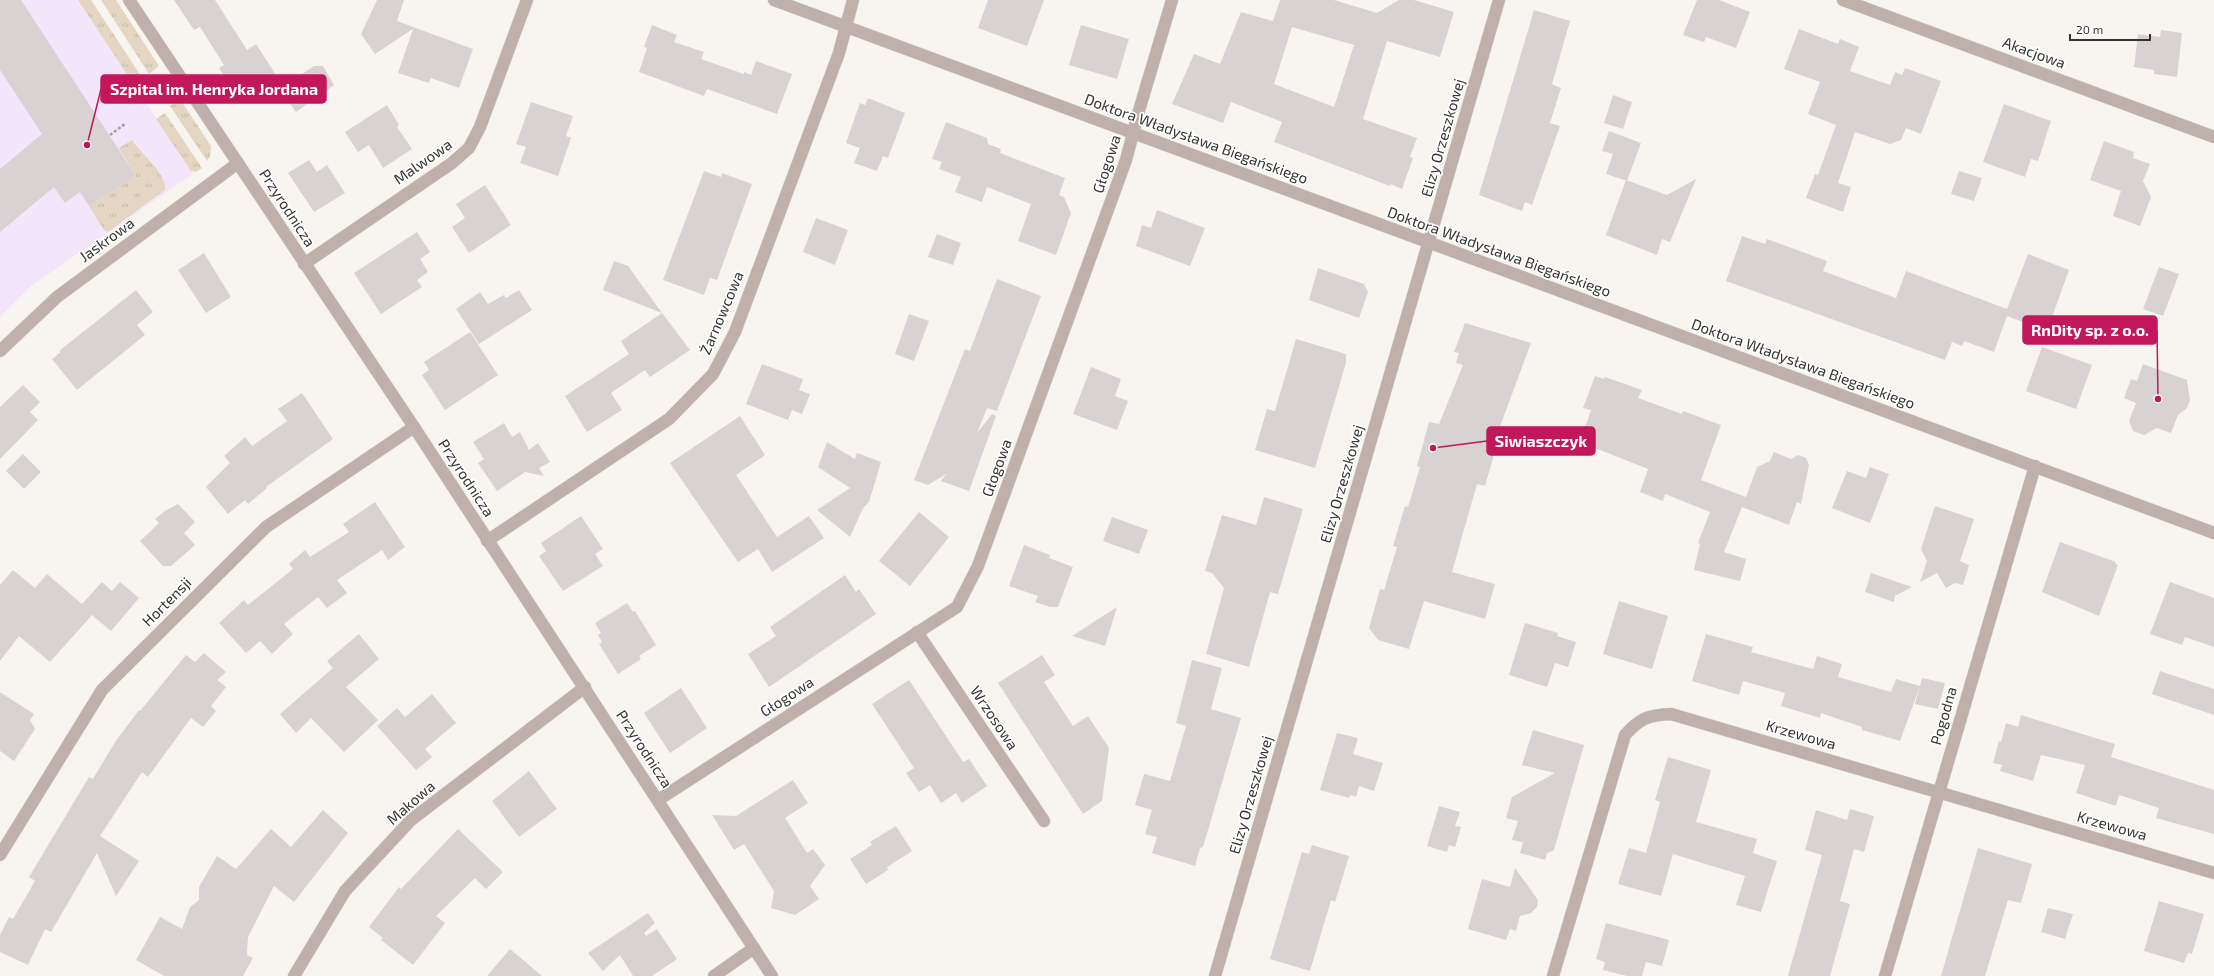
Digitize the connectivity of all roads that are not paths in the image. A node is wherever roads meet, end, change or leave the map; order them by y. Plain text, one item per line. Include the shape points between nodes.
1 (129, 0) edge
2 (527, 0) edge
3 (774, 0) edge
4 (853, 0) edge
5 (1172, 0) edge
6 (1499, 0) edge
7 (1843, 0) edge
8 (845, 26) junction
9 (1134, 133) junction
10 (2214, 137) edge
11 (238, 162) junction
12 (1429, 243) junction
13 (304, 264) junction
14 (0, 350) edge
15 (414, 427) junction
16 (2035, 466) junction
17 (2214, 534) edge
18 (487, 541) junction
19 (917, 632) junction
20 (585, 687) junction
21 (1938, 792) junction
22 (658, 800) junction
23 (1044, 821) dead end
24 (0, 854) edge
25 (2214, 873) edge
26 (754, 948) junction
27 (294, 976) edge
28 (714, 976) edge
29 (772, 976) edge
30 (1215, 976) edge
31 (1553, 976) edge
32 (1885, 976) edge

1 - 11 street, Przyrodnicza
2 - 13 street, Malwowa via 480,127 469,148 452,163
3 - 8 street, Doktora Władysława Biegańskiego
4 - 8 street, Żarnowcowa
5 - 9 street, Głogowa
6 - 12 street, Elizy Orzeszkowej
7 - 10 street, Akacjowa
8 - 9 street, Doktora Władysława Biegańskiego
8 - 18 street, Żarnowcowa via 839,53 737,325 713,374 669,419
9 - 12 street, Doktora Władysława Biegańskiego
9 - 19 street, Głogowa via 978,566 957,607
11 - 13 street, Przyrodnicza
11 - 14 street, Jaskrowa via 57,297
12 - 16 street, Doktora Władysława Biegańskiego
12 - 30 street, Elizy Orzeszkowej
13 - 15 street, Przyrodnicza
15 - 18 street, Przyrodnicza
15 - 24 street, Hortensji via 266,527 102,690
16 - 17 street, Doktora Władysława Biegańskiego
16 - 21 street, Pogodna
18 - 20 street, Przyrodnicza
19 - 22 street, Głogowa
19 - 23 street, Wrzosowa
20 - 22 street, Przyrodnicza
20 - 27 street, Makowa via 411,820 345,891
21 - 25 street, Krzewowa
21 - 31 street, Krzewowa via 1671,714 1655,715 1638,721 1625,735
21 - 32 street, Pogodna
22 - 26 street, Przyrodnicza
26 - 28 street
26 - 29 street, Przyrodnicza

